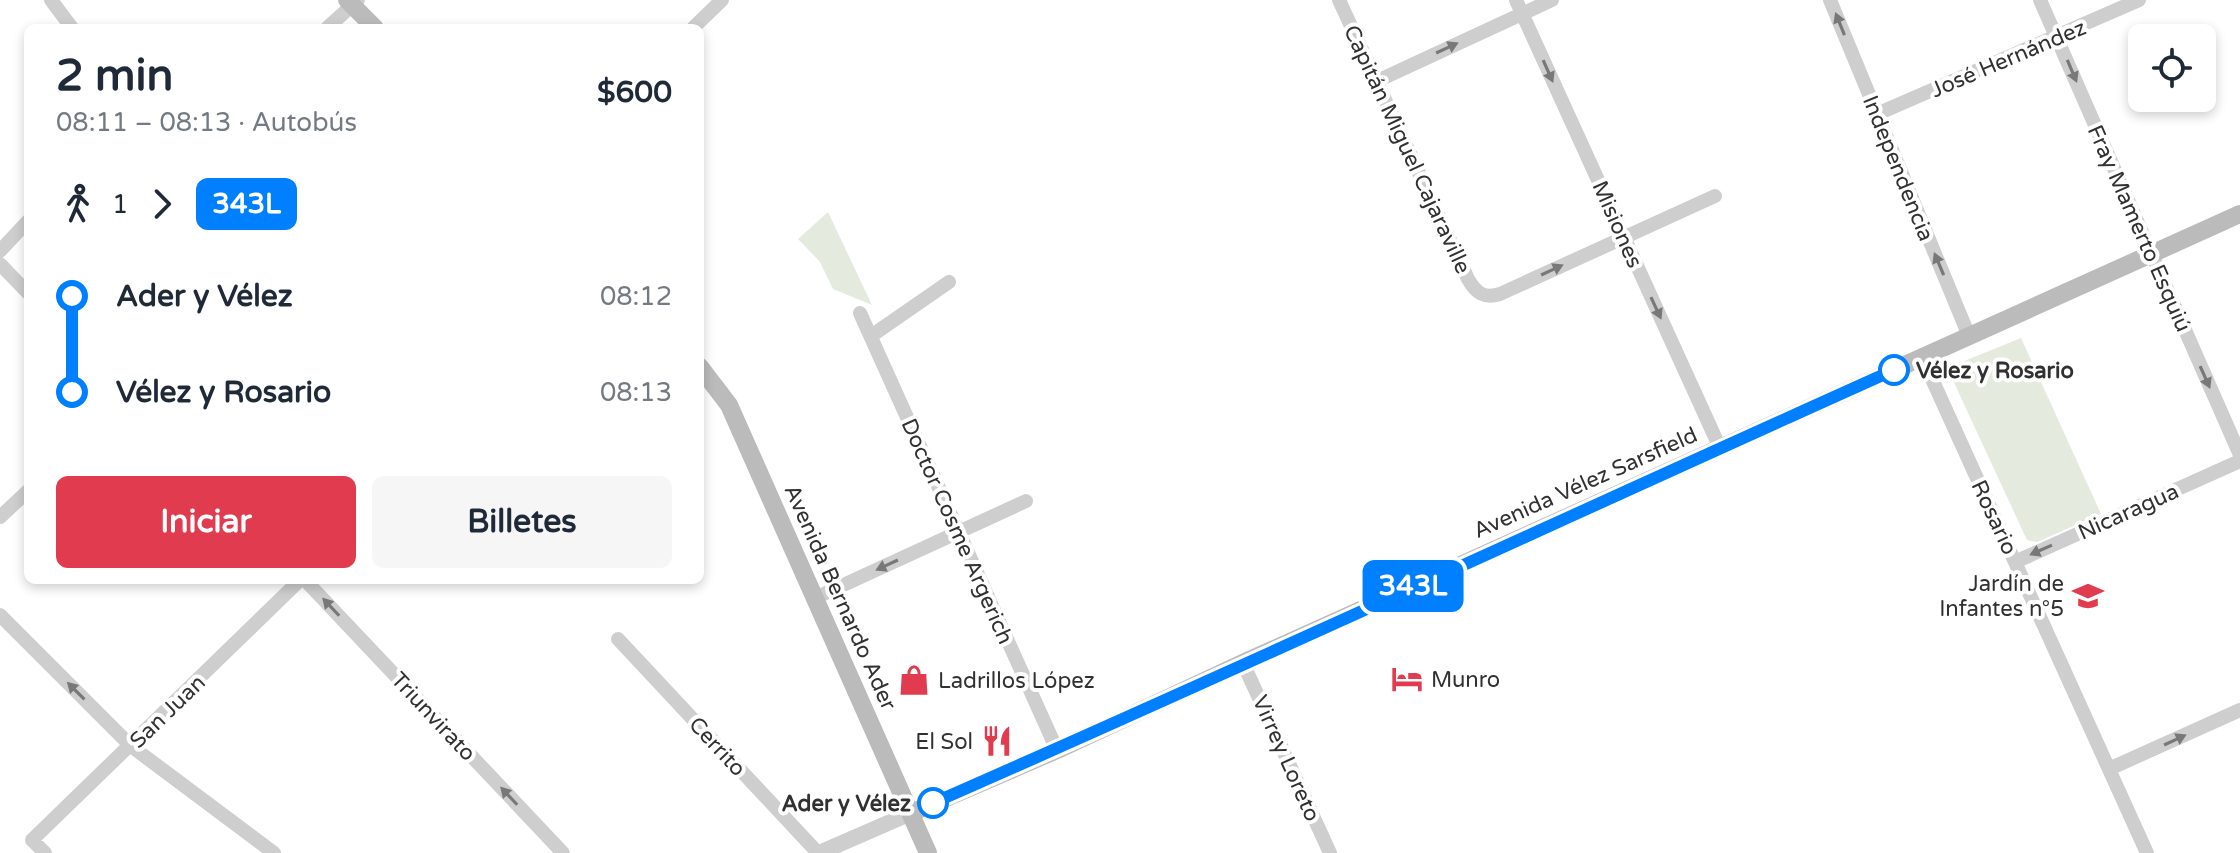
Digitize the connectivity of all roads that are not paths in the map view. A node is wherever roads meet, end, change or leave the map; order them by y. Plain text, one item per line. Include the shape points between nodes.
1 (51, 0) edge
2 (1339, 0) edge
3 (1552, 0) edge
4 (1830, 0) edge
5 (2040, 0) edge
6 (2139, 0) edge
7 (353, 2) edge
8 (713, 3) edge
9 (1519, 7) edge
10 (69, 24) edge
11 (331, 24) edge
12 (372, 24) edge
13 (696, 24) edge
14 (2057, 37) junction
15 (1377, 81) junction
16 (1877, 114) junction
17 (1715, 196) dead end
18 (2240, 214) edge
19 (24, 225) edge
20 (1624, 238) junction
21 (0, 251) edge
22 (2151, 255) junction
23 (0, 264) edge
24 (949, 282) dead end
25 (24, 289) edge
26 (860, 313) dead end
27 (871, 336) junction
28 (1969, 336) junction
29 (1922, 357) junction
30 (704, 372) edge
31 (1720, 448) junction
32 (2240, 455) edge
33 (2240, 461) edge
34 (24, 495) edge
35 (1026, 501) dead end
36 (0, 517) edge
37 (957, 532) junction
38 (2015, 562) junction
39 (298, 584) edge
40 (306, 584) edge
41 (815, 598) junction
42 (0, 615) edge
43 (618, 639) dead end
44 (1243, 663) junction
45 (2240, 710) edge
46 (131, 746) junction
47 (1057, 750) junction
48 (2109, 769) junction
49 (911, 813) junction
50 (45, 853) edge
51 (274, 853) edge
52 (563, 853) edge
53 (818, 853) edge
54 (928, 853) edge
55 (1330, 853) edge
56 (2147, 853) edge

1 - 10 street
2 - 15 street, Capitán Miguel Cajaraville
3 - 9 street
16 -> 4 street, Independencia
5 - 14 street, Fray Mamerto Esquiú
6 - 14 street, José Hernández
7 - 11 street
7 - 12 main road
8 - 13 street
15 -> 9 street
9 -> 20 street, Misiones
14 - 16 street, José Hernández
14 -> 22 street, Fray Mamerto Esquiú
15 -> 20 street, Capitán Miguel Cajaraville via 1468,279 1480,294 1500,294
28 -> 16 street, Independencia
17 - 20 street
18 - 22 main road, Avenida Vélez Sarsfield
19 - 21 street
20 -> 31 street, Misiones
22 - 28 main road, Avenida Vélez Sarsfield
22 -> 32 street, Fray Mamerto Esquiú
23 - 25 street
24 - 27 street
26 - 27 street, Doctor Cosme Argerich
27 - 37 street, Doctor Cosme Argerich
28 - 29 main road, Avenida Vélez Sarsfield
29 - 31 main road, Avenida Vélez Sarsfield
29 - 38 street, Rosario
30 - 41 main road, Avenida Bernardo Ader via 729,405
31 - 44 main road, Avenida Vélez Sarsfield
33 -> 38 street, Nicaragua
34 - 36 street
35 - 37 street
37 -> 41 street
37 - 47 street, Doctor Cosme Argerich
38 - 48 street, Rosario
39 - 46 street, San Juan
52 -> 40 street, Triunvirato
41 - 49 main road, Avenida Bernardo Ader
46 -> 42 street
43 - 53 street, Cerrito
44 - 47 main road, Avenida Vélez Sarsfield
44 - 55 street, Virrey Loreto
48 -> 45 street
46 - 50 street, San Juan via 32,840
46 - 51 street
47 - 49 main road, Avenida Vélez Sarsfield
48 - 56 street, Rosario
49 - 53 street, Avenida Vélez Sarsfield
49 - 54 main road, Avenida Bernardo Ader

